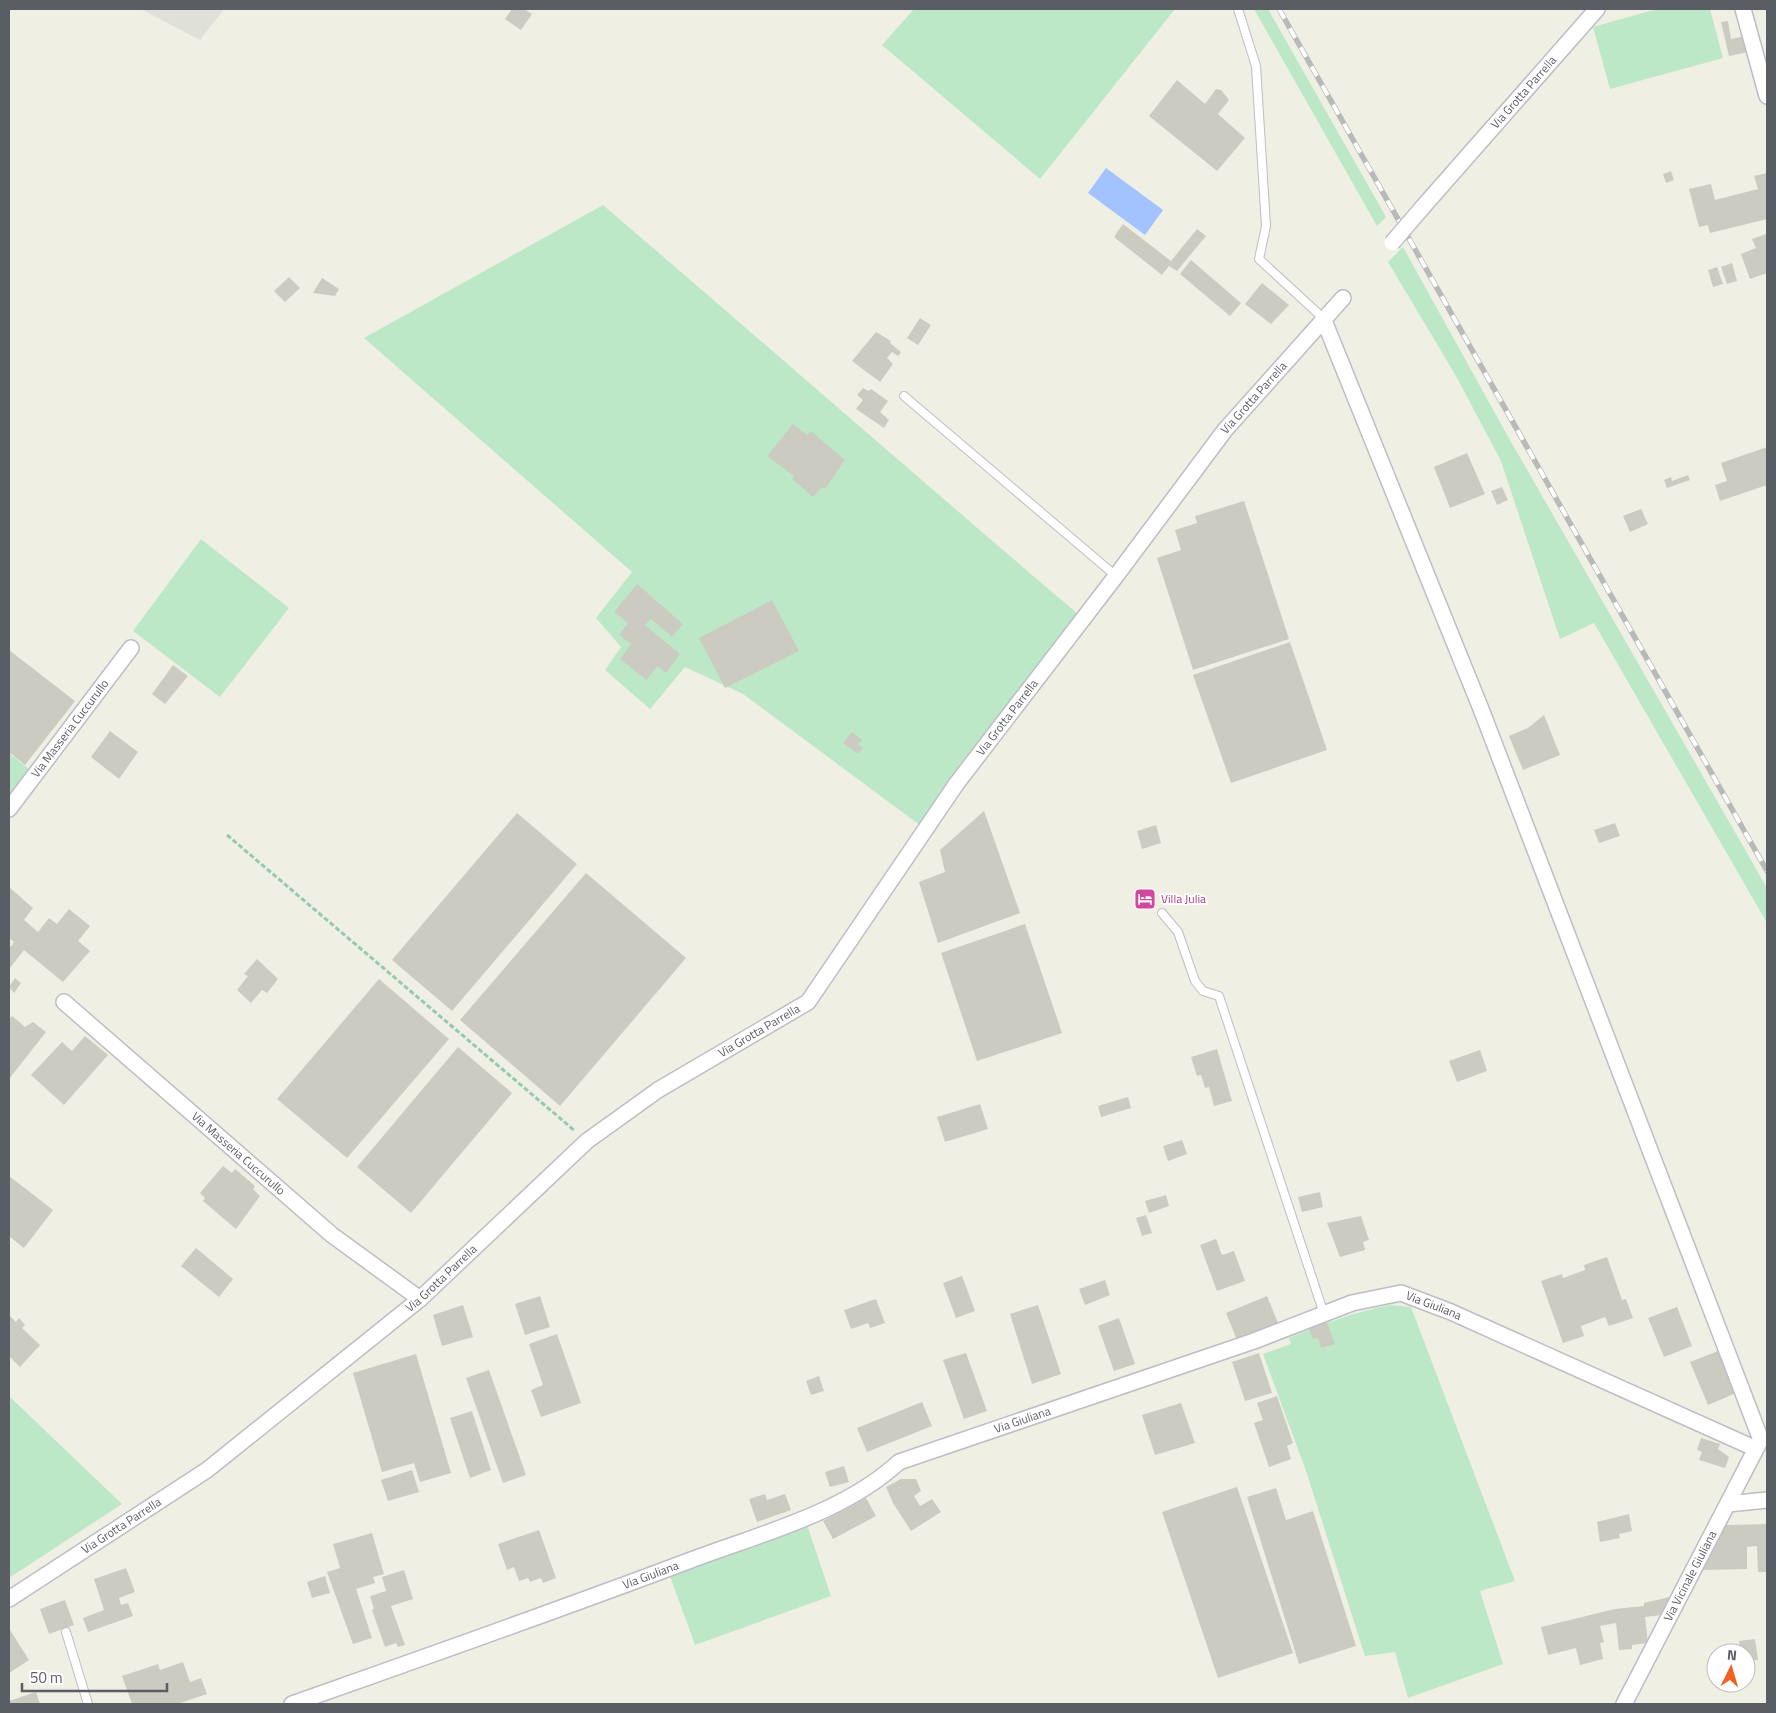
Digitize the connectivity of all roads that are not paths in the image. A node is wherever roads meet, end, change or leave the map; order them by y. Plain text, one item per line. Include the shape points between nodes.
1 (1238, 9) edge
2 (1597, 9) edge
3 (1743, 9) edge
4 (1767, 96) edge
5 (1392, 243) dead end
6 (1343, 298) dead end
7 (1323, 318) junction
8 (904, 396) dead end
9 (1116, 576) junction
10 (131, 648) dead end
11 (9, 809) edge
12 (1162, 914) dead end
13 (64, 1002) dead end
14 (420, 1299) junction
15 (1324, 1314) junction
16 (1761, 1440) edge
17 (1767, 1500) edge
18 (1728, 1504) junction
19 (9, 1599) edge
20 (66, 1632) dead end
21 (88, 1704) edge
22 (292, 1704) edge
23 (1624, 1704) edge

1 - 7 lane via 1256,66 1266,226 1259,259
2 - 5 street, Via Grotta Parrella, bridge
3 - 4 street
6 - 7 street, Via Grotta Parrella
7 - 9 street, Via Grotta Parrella via 1225,430
7 - 16 street via 1484,719
8 - 9 lane
9 - 14 street, Via Grotta Parrella via 957,783 808,1002 658,1090 586,1141
10 - 11 street, Via Masseria Cuccurullo
12 - 15 lane via 1178,932 1196,981 1203,991 1219,996
13 - 14 street, Via Masseria Cuccurullo via 332,1235
14 - 19 street, Via Grotta Parrella via 207,1470
15 - 16 street, Via Giuliana via 1352,1303 1401,1293
15 - 22 street, Via Giuliana via 899,1462 851,1498 783,1527 519,1625
16 - 18 street, Via Vicinale Giuliana
17 - 18 street
18 - 23 street, Via Vicinale Giuliana
20 - 21 lane

